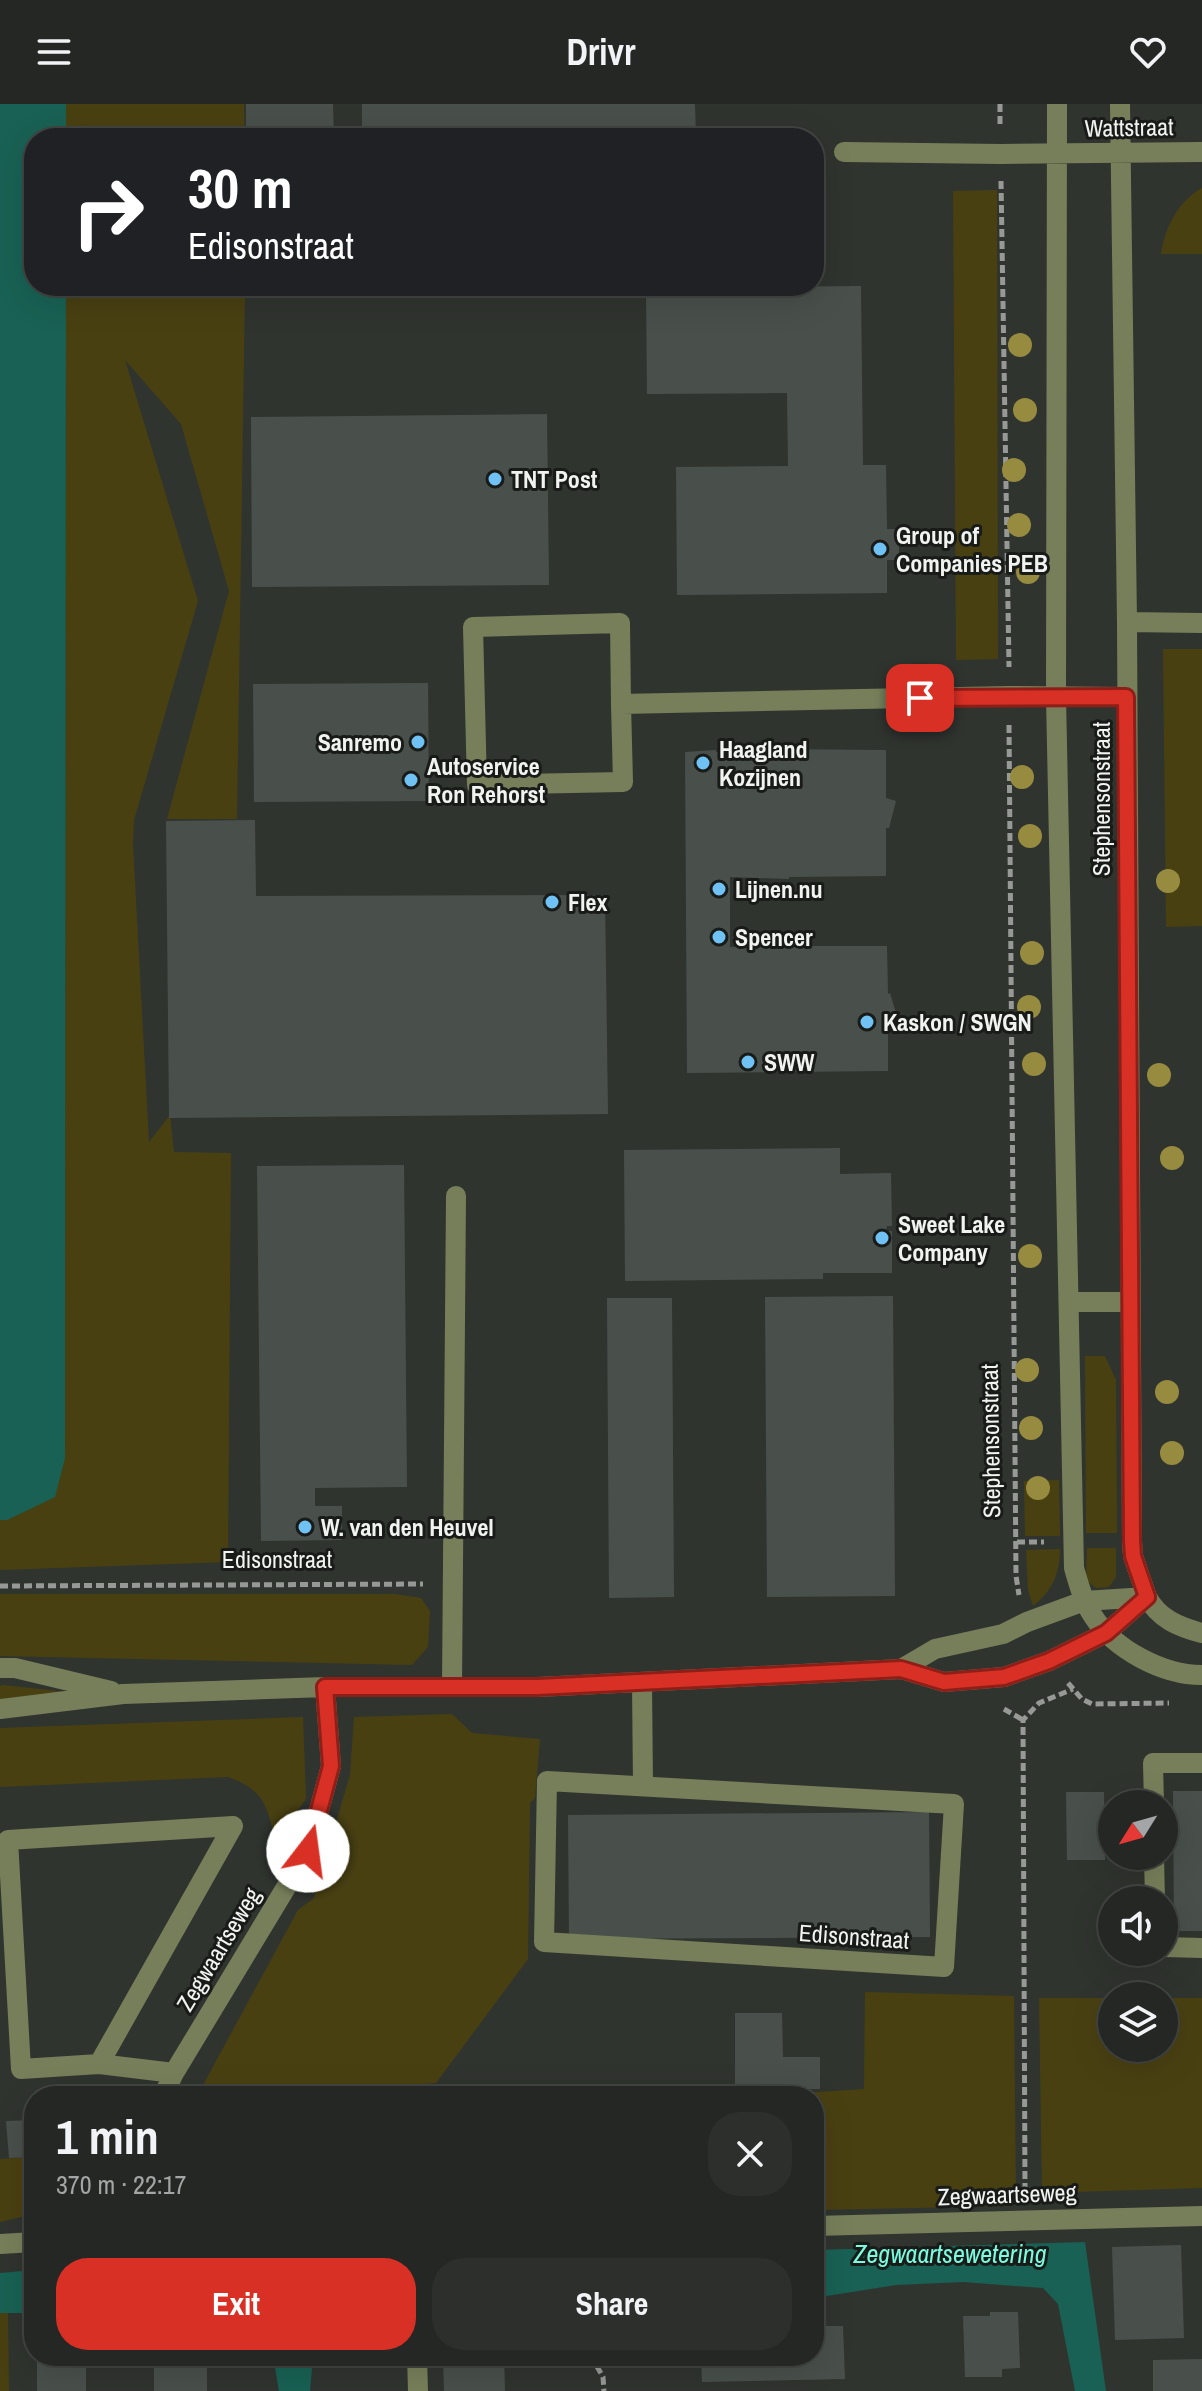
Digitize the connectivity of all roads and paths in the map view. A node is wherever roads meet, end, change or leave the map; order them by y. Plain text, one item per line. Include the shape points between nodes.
1 (1000, 104) edge
2 (1057, 104) edge
3 (1120, 104) edge
4 (844, 152) dead end
5 (1120, 152) junction
6 (1202, 152) edge
7 (1056, 153) junction
8 (1001, 154) junction
9 (1127, 622) junction
10 (1202, 623) edge
11 (1009, 696) junction
12 (1056, 697) junction
13 (1126, 697) junction
14 (621, 704) junction
15 (456, 1196) dead end
16 (1069, 1302) junction
17 (1130, 1302) junction
18 (452, 1584) junction
19 (0, 1586) edge
20 (1147, 1597) junction
21 (1084, 1601) junction
22 (1027, 1622) junction
23 (1106, 1633) junction
24 (1202, 1633) edge
25 (1049, 1661) junction
26 (0, 1668) edge
27 (901, 1669) junction
28 (1202, 1675) edge
29 (642, 1683) junction
30 (452, 1686) junction
31 (325, 1687) junction
32 (1073, 1689) junction
33 (123, 1694) junction
34 (1170, 1703) dead end
35 (0, 1709) edge
36 (1202, 1763) edge
37 (643, 1786) junction
38 (1154, 1790) edge
39 (1178, 1947) edge
40 (1202, 1948) edge
41 (99, 2064) junction
42 (174, 2073) junction
43 (168, 2086) edge
44 (1202, 2216) edge
45 (1026, 2220) junction
46 (824, 2226) edge
47 (24, 2243) edge
48 (0, 2244) edge
49 (417, 2366) edge
50 (597, 2366) edge
51 (418, 2391) edge
52 (604, 2391) edge

1 - 8 path, Stephensonstraat
2 - 7 street, Stephensonstraat
3 - 5 street, Stephensonstraat
4 - 8 street, Wattstraat
5 - 6 street, Wattstraat
5 - 7 street, Wattstraat
5 - 9 street, Stephensonstraat
7 - 8 street, Wattstraat
7 - 12 street, Stephensonstraat
8 - 11 path, Stephensonstraat
9 - 10 street
9 - 13 street, Stephensonstraat
11 - 12 street
11 - 14 street
11 - 22 path, Stephensonstraat via 1016,1576
12 - 13 street
12 - 16 street, Stephensonstraat
13 - 17 street, Stephensonstraat
14 - 14 street via 620,623 473,627 477,785 623,782
15 - 18 street
16 - 17 street
16 - 21 street, Stephensonstraat via 1074,1568
17 - 20 street, Stephensonstraat via 1132,1541
18 - 19 path, Edisonstraat
18 - 30 street
20 - 21 street
20 - 23 street
20 - 24 street via 1163,1617
21 - 22 street
21 - 23 street
22 - 27 street via 1003,1634 935,1649
23 - 25 street
23 - 28 street via 1161,1667
25 - 27 street via 1004,1677 944,1682
25 - 32 path
26 - 33 street
27 - 29 street
29 - 30 street
29 - 37 street
30 - 31 street
31 - 33 street
31 - 42 street, Zegwaartseweg via 331,1766 308,1851
32 - 34 path via 1092,1704
32 - 45 path via 1039,1703 1023,1720
33 - 35 street
36 - 38 street via 1153,1763
37 - 37 street, Edisonstraat via 547,1781 544,1942 944,1967 954,1804
39 - 40 street
41 - 41 street via 21,2069 8,1840 233,1826
41 - 42 street
42 - 43 street, Zegwaartseweg
44 - 45 street, Zegwaartseweg
45 - 46 street, Zegwaartseweg
47 - 48 street
49 - 51 street
50 - 52 path

